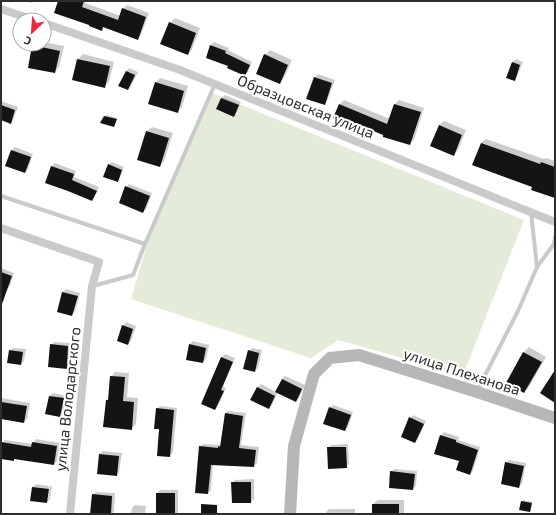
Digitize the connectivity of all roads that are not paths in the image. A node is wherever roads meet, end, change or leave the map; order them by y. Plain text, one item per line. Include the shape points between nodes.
1 (1, 9) edge
2 (12, 13) edge
3 (52, 26) edge
4 (215, 84) junction
5 (1, 196) edge
6 (531, 212) junction
7 (555, 222) edge
8 (1, 228) edge
9 (555, 237) edge
10 (145, 244) junction
11 (554, 244) edge
12 (537, 267) junction
13 (92, 286) junction
14 (477, 392) junction
15 (555, 418) edge
16 (70, 514) edge
17 (290, 514) edge

1 - 2 street
3 - 4 street, Образцовская улица
4 - 6 street, Образцовская улица
4 - 10 lane
5 - 10 lane
6 - 7 street, Образцовская улица
6 - 12 lane
8 - 13 street via 100,262
9 - 11 lane
10 - 13 lane via 133,275
11 - 12 lane
12 - 14 lane
13 - 16 street, улица Володарского
14 - 15 street, улица Плеханова
14 - 17 street, улица Плеханова via 359,355 330,358 314,374 294,446

